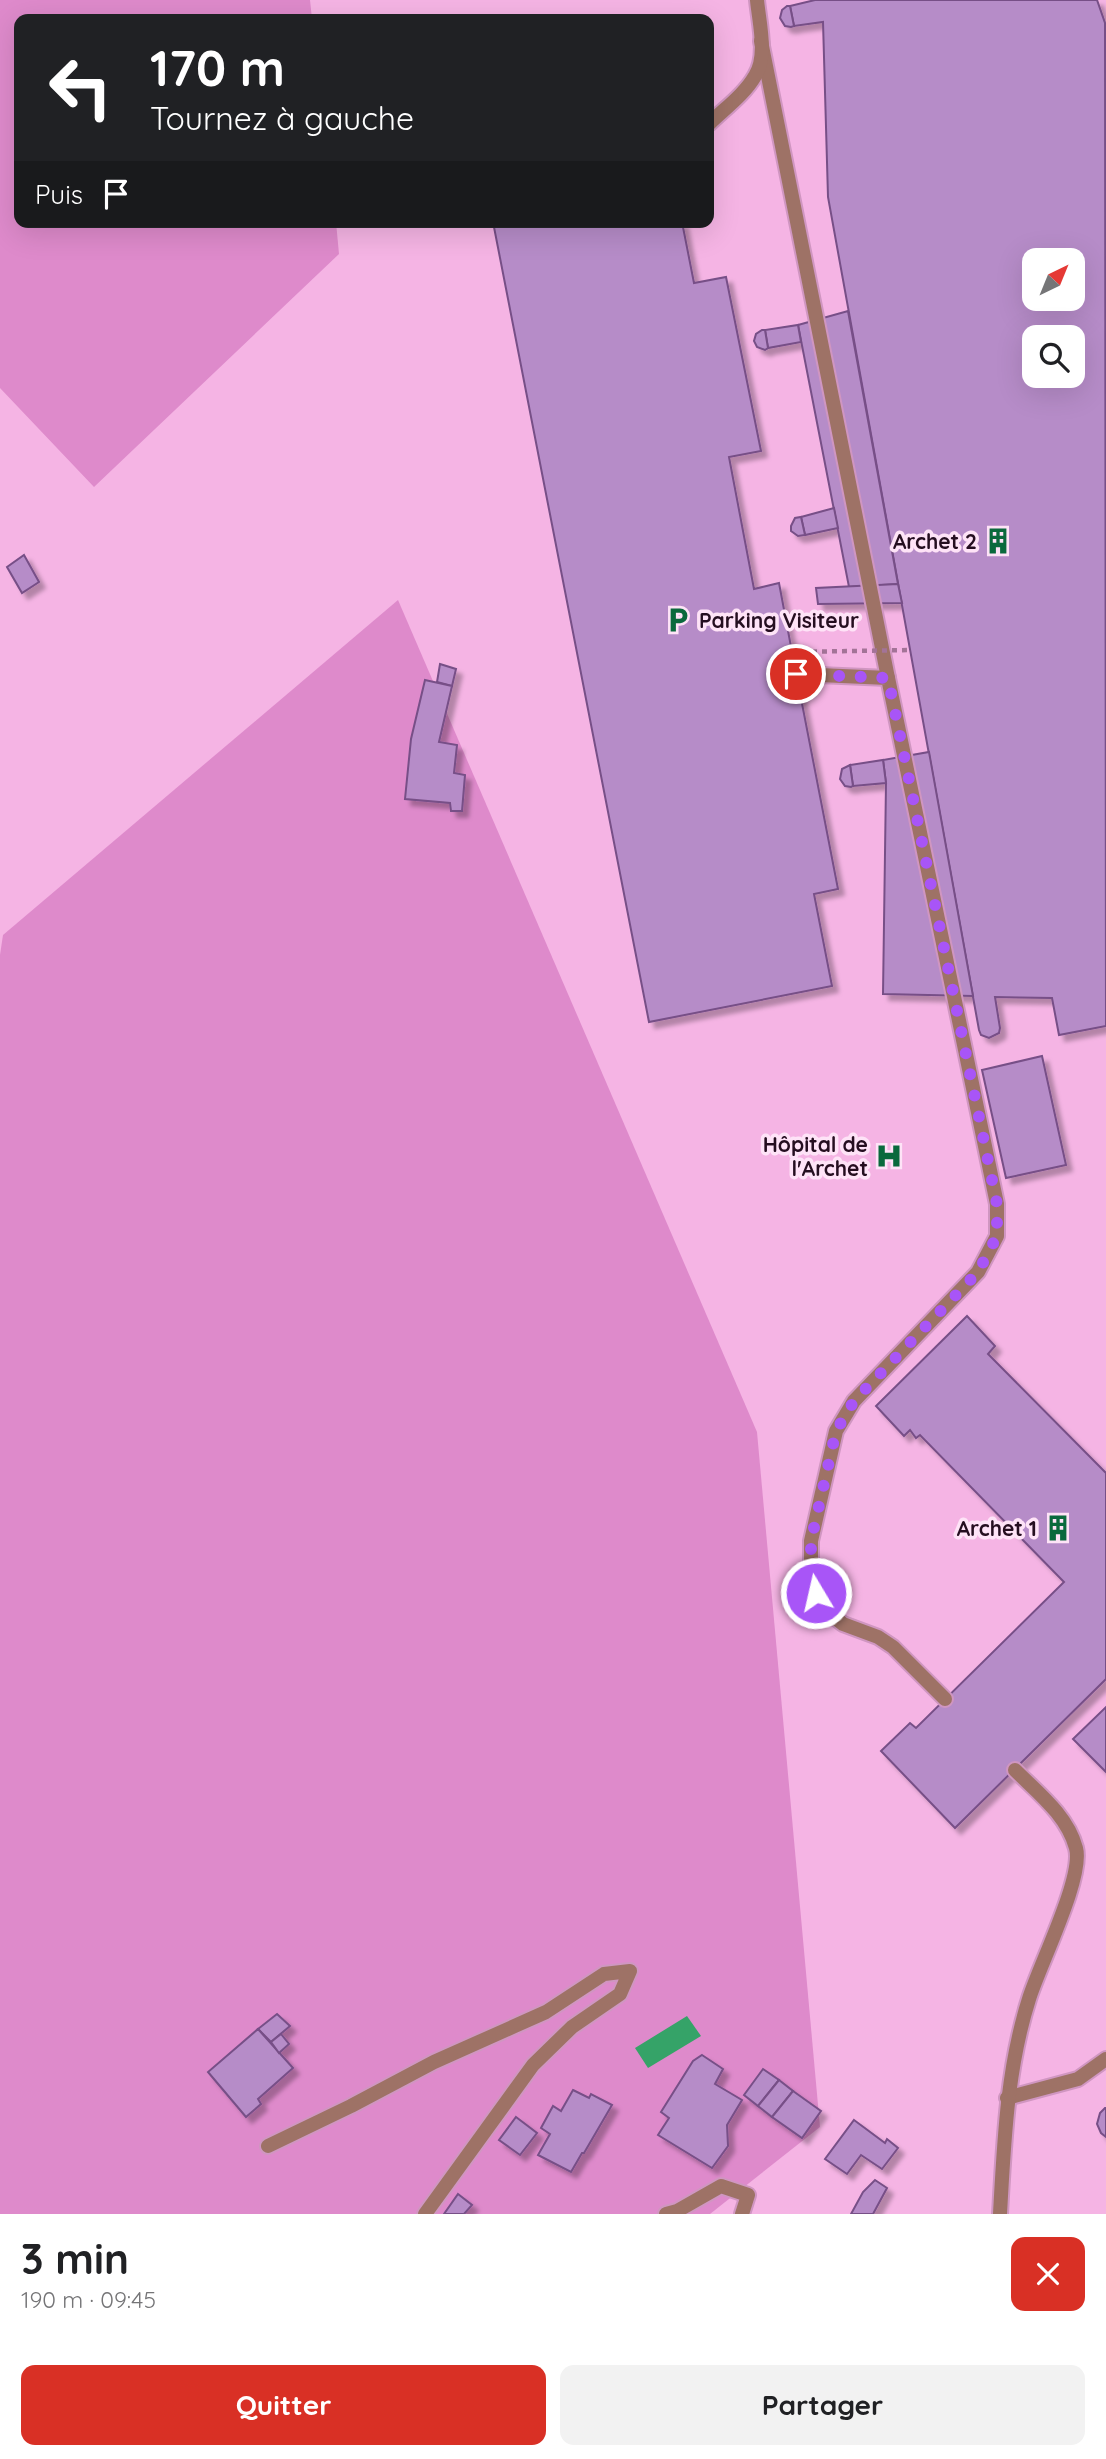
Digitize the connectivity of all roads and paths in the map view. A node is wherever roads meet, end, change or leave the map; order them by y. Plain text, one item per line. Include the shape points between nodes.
1 (757, 0) edge
2 (761, 41) junction
3 (714, 119) edge
4 (910, 650) dead end
5 (792, 652) dead end
6 (796, 674) dead end
7 (888, 678) junction
8 (945, 1699) dead end
9 (1015, 1770) dead end
10 (1106, 2059) edge
11 (1007, 2098) junction
12 (268, 2146) dead end
13 (425, 2214) edge
14 (666, 2214) edge
15 (742, 2214) edge
16 (1000, 2214) edge

1 - 2 street
2 - 3 street via 757,75
2 - 7 street
4 - 5 path, bridge
6 - 7 street
7 - 8 street via 997,1204 997,1236 978,1272 854,1401 836,1431 811,1541 811,1569 816,1593 828,1612 893,1647
9 - 11 street via 1065,1821 1077,1850 1072,1887 1028,2000
10 - 11 street via 1078,2079
11 - 16 street
12 - 13 street via 546,2011 604,1974 631,1972 620,1994 572,2027 533,2065
14 - 15 street via 721,2186 748,2195

